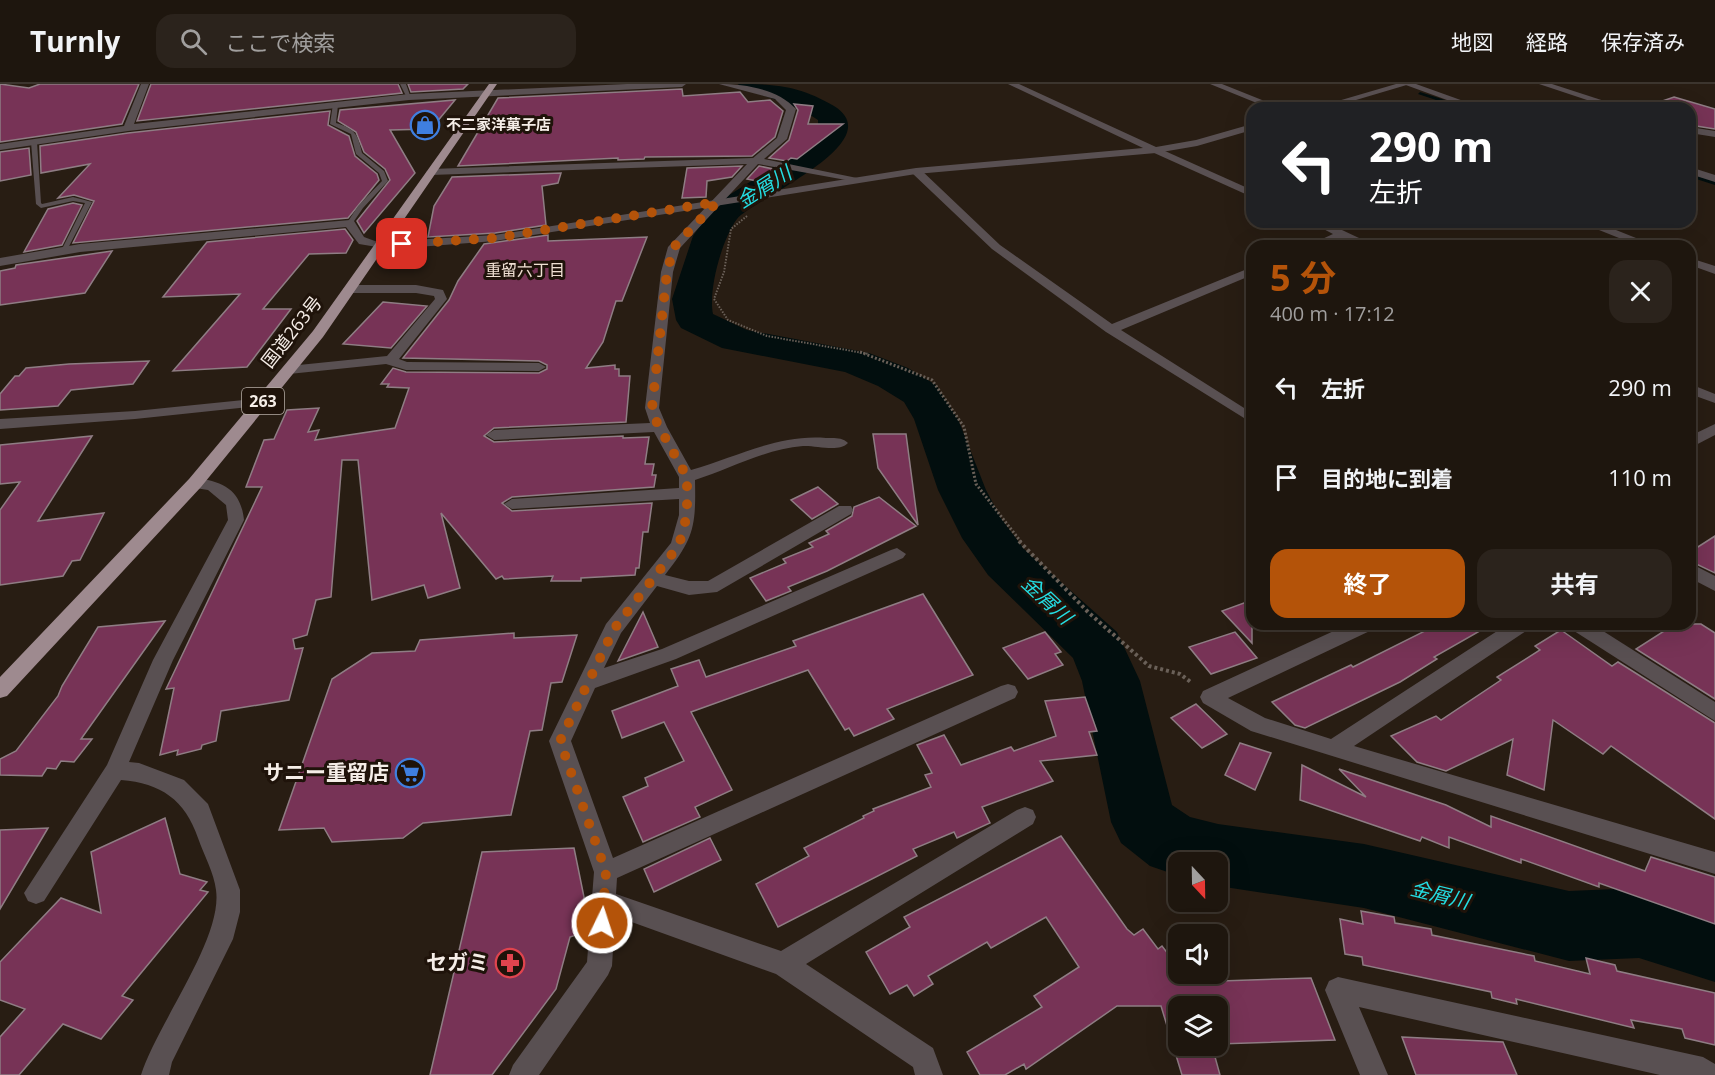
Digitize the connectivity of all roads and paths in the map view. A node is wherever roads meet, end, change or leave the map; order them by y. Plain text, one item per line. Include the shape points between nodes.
1 (145, 84) edge
2 (403, 84) edge
3 (682, 84) edge
4 (723, 84) edge
5 (1012, 84) edge
6 (1214, 84) edge
7 (1407, 84) edge
8 (1543, 84) edge
9 (490, 88) edge
10 (409, 96) junction
11 (1261, 102) edge
12 (1341, 102) edge
13 (1460, 102) edge
14 (1602, 102) edge
15 (335, 105) junction
16 (128, 128) junction
17 (1246, 129) edge
18 (1696, 131) edge
19 (1715, 134) edge
20 (34, 142) junction
21 (0, 147) edge
22 (1156, 150) junction
23 (756, 161) junction
24 (916, 171) junction
25 (431, 172) junction
26 (1696, 172) edge
27 (857, 179) junction
28 (1715, 179) edge
29 (1246, 191) edge
30 (775, 192) junction
31 (717, 202) junction
32 (350, 222) junction
33 (1329, 228) edge
34 (1601, 228) edge
35 (1342, 234) junction
36 (1328, 240) edge
37 (1356, 240) edge
38 (1634, 240) edge
39 (379, 246) junction
40 (64, 251) junction
41 (0, 262) edge
42 (1696, 263) edge
43 (1715, 270) edge
44 (1246, 273) edge
45 (350, 289) junction
46 (1112, 329) junction
47 (390, 361) junction
48 (539, 368) dead end
49 (289, 370) junction
50 (1696, 391) edge
51 (1715, 399) edge
52 (263, 402) junction
53 (1246, 415) edge
54 (0, 424) edge
55 (659, 427) junction
56 (1715, 429) edge
57 (494, 435) dead end
58 (1696, 440) edge
59 (840, 443) dead end
60 (195, 483) junction
61 (687, 485) junction
62 (512, 504) dead end
63 (844, 510) dead end
64 (897, 554) dead end
65 (1696, 573) edge
66 (652, 579) junction
67 (1715, 584) edge
68 (1354, 630) edge
69 (1513, 630) edge
70 (1587, 630) edge
71 (588, 682) junction
72 (0, 690) edge
73 (1008, 692) dead end
74 (1210, 697) junction
75 (1715, 713) edge
76 (1333, 749) junction
77 (115, 770) junction
78 (1025, 817) dead end
79 (1715, 863) edge
80 (606, 872) junction
81 (36, 893) dead end
82 (604, 901) junction
83 (783, 964) junction
84 (155, 1075) edge
85 (523, 1075) edge
86 (929, 1075) edge
87 (1374, 1075) edge
88 (1707, 1075) edge

1 - 16 street
2 - 10 lane
3 - 9 street
4 - 23 street via 778,97 791,109 782,139
5 - 22 street
6 - 11 street
7 - 12 street
7 - 13 street
8 - 14 street
9 - 10 street
9 - 25 highway, 国道263号 / 263
10 - 15 street
15 - 16 street
15 - 32 lane via 333,124 356,134 359,154 382,172 386,181
16 - 20 street
17 - 22 street
18 - 19 street
20 - 21 street
20 - 40 lane via 38,203 41,206 73,199 89,202
22 - 24 street
22 - 29 street
23 - 25 street
23 - 27 street
23 - 31 street
24 - 27 street
24 - 46 street via 996,247
25 - 39 highway, 国道263号 / 263
26 - 28 street
27 - 30 street
30 - 31 street
30 - 74 path via 731,229 724,272 714,299 728,320 767,336 870,354 932,380 964,427 976,484 1009,530 1088,612 1149,666 1180,674
31 - 39 street via 495,238
31 - 55 street via 674,247 667,272 652,408
32 - 39 street via 356,238
32 - 40 street
33 - 35 street
34 - 38 street
35 - 36 street
35 - 37 street
39 - 45 highway, 国道263号 / 263
40 - 41 street
42 - 43 street
44 - 46 street
45 - 47 street via 439,293 441,299
45 - 49 highway, 国道263号 / 263
46 - 53 street
47 - 48 street via 406,366
47 - 49 street
49 - 52 highway, 国道263号 / 263
50 - 51 street
52 - 54 street via 135,416
52 - 60 highway, 国道263号 / 263
55 - 57 street
55 - 61 street
56 - 58 street
59 - 61 street via 800,441 778,446
60 - 72 highway, 国道263号 / 263
60 - 77 street via 213,484 234,503 236,520 163,660
61 - 62 street
61 - 66 street via 687,515 679,545
63 - 66 street via 711,587 689,588
64 - 71 street via 669,654
65 - 67 street
66 - 71 street via 614,629
68 - 74 street
69 - 76 street
70 - 75 street
71 - 80 street via 560,741
73 - 80 street
74 - 76 street via 1258,725
76 - 79 street
77 - 81 street
77 - 84 street via 139,772 176,787 200,811 228,890 228,912 221,939
78 - 83 street
80 - 82 street
82 - 83 street
82 - 85 street via 599,966
83 - 86 street via 923,1058
87 - 88 street via 1338,990 1703,1071

